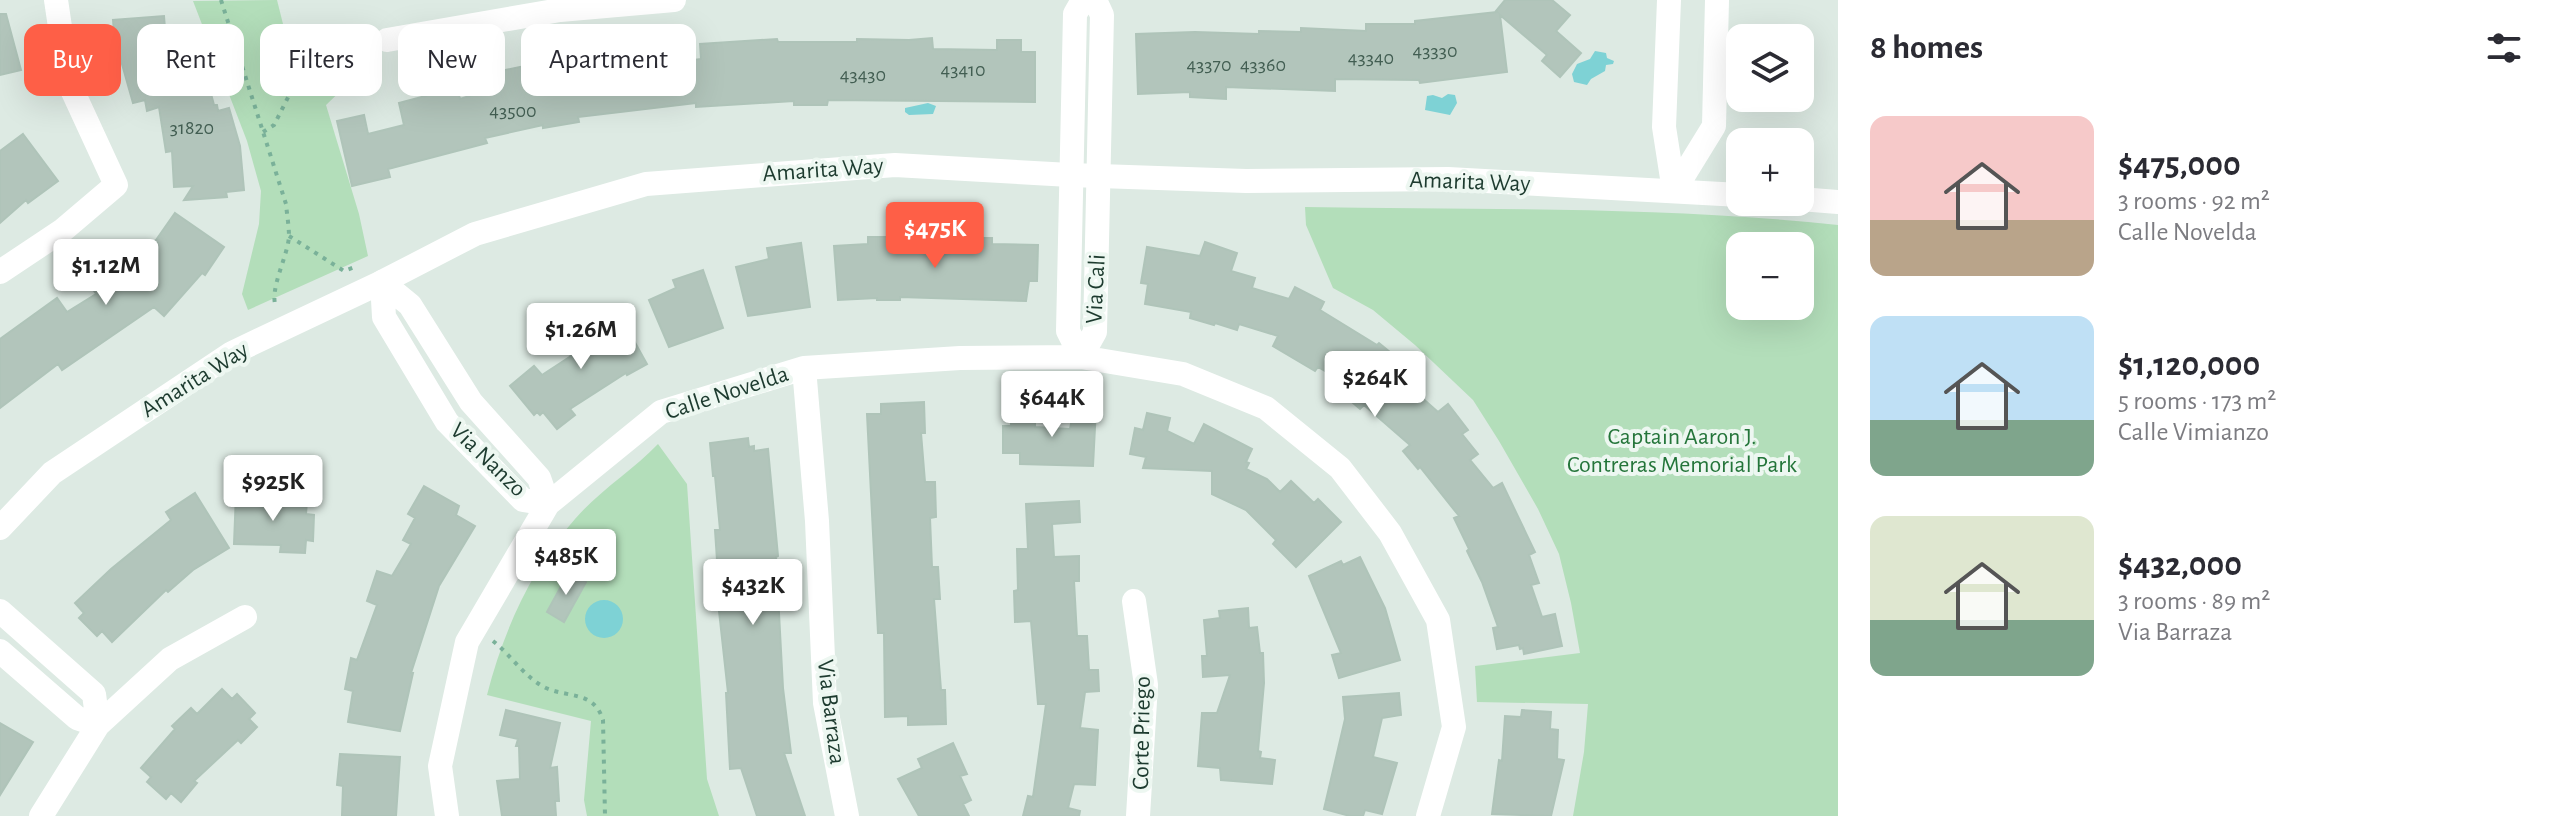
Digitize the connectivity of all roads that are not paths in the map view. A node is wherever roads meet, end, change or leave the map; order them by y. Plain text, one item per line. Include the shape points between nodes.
1 (56, 0) edge
2 (674, 0) edge
3 (1083, 0) edge
4 (1095, 0) edge
5 (1669, 0) edge
6 (1717, 0) edge
7 (387, 40) road end
8 (1070, 175) junction
9 (1100, 176) junction
10 (1674, 191) junction
11 (1726, 194) edge
12 (1814, 200) edge
13 (1838, 202) edge
14 (0, 272) edge
15 (382, 282) junction
16 (1081, 357) junction
17 (804, 368) junction
18 (548, 504) junction
19 (0, 528) edge
20 (1134, 601) dead end
21 (0, 611) edge
22 (245, 617) dead end
23 (0, 651) edge
24 (98, 725) junction
25 (1145, 814) edge
26 (41, 816) edge
27 (447, 816) edge
28 (847, 816) edge
29 (1428, 816) edge

1 - 14 street via 68,81 116,185 63,230
2 - 7 street via 560,10
3 - 8 street, Via Cali via 1075,14
4 - 9 street, Via Cali via 1102,15
5 - 10 street via 1664,127
6 - 10 street via 1714,126
8 - 9 street, Amarita Way
8 - 15 street, Amarita Way via 895,165 646,184 475,234
8 - 16 street, Via Cali via 1068,331
9 - 10 street, Amarita Way via 1448,179
9 - 16 street, Via Cali via 1095,332
10 - 11 street, Amarita Way
12 - 13 street
15 - 18 street, Via Nanzo via 384,317 447,422 523,500
15 - 19 street, Amarita Way via 232,353 52,473
16 - 17 street, Calle Novelda
16 - 29 street, Calle Novelda via 1183,374 1266,408 1340,468 1390,533 1438,620 1454,727
17 - 18 street, Calle Novelda via 661,412
17 - 28 street, Via Barraza via 825,703
18 - 27 street, Calle Novelda via 467,642 440,766
20 - 25 street, Corte Priego via 1146,685
21 - 24 street via 94,694
22 - 24 street via 170,659
23 - 24 street via 77,718
24 - 26 street

